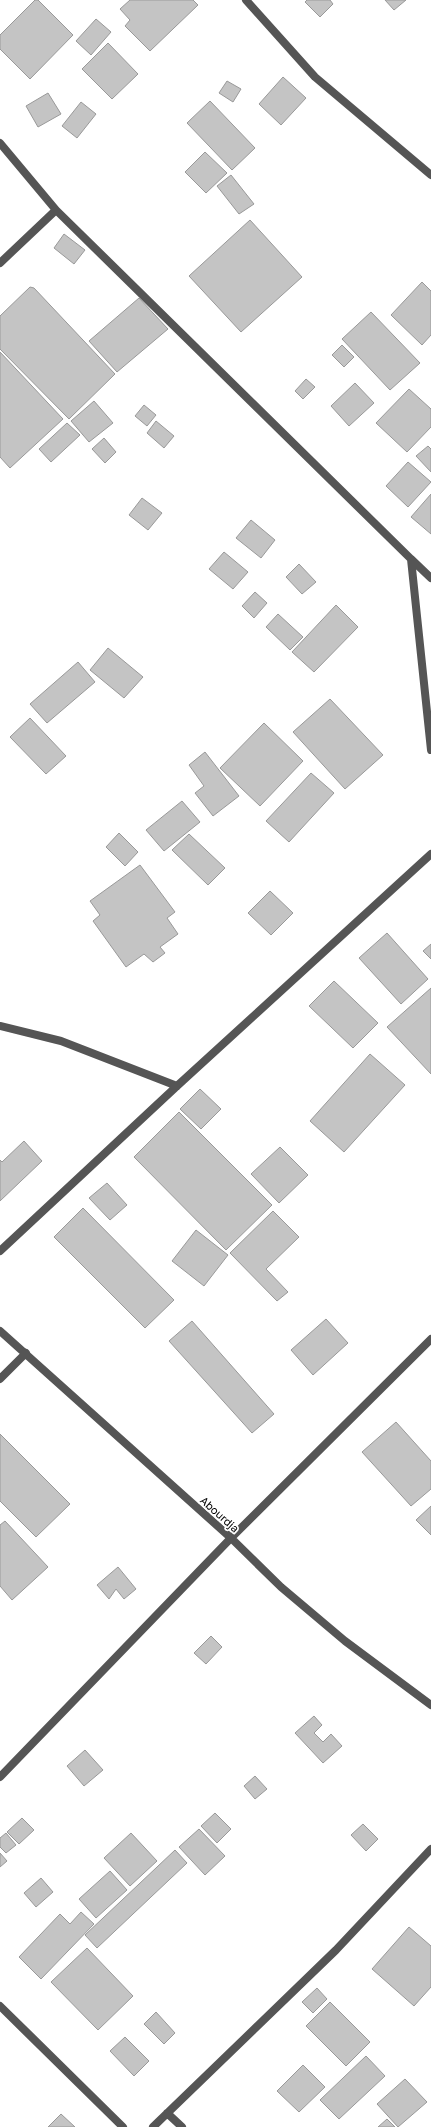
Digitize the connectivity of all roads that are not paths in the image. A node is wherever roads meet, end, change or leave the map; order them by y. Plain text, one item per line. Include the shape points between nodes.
1 (246, 0) edge
2 (0, 143) edge
3 (431, 175) edge
4 (56, 210) junction
5 (0, 263) edge
6 (410, 559) junction
7 (431, 578) edge
8 (431, 750) edge
9 (431, 854) edge
10 (0, 1026) edge
11 (177, 1086) junction
12 (0, 1251) edge
13 (0, 1331) edge
14 (431, 1339) edge
15 (26, 1353) junction
16 (0, 1379) edge
17 (231, 1538) junction
18 (431, 1705) edge
19 (0, 1777) edge
20 (431, 1849) edge
21 (0, 2006) edge
22 (167, 2113) junction
23 (123, 2127) edge
24 (153, 2127) edge
25 (182, 2127) edge

1 - 3 street via 315,77
2 - 4 street
4 - 5 street
4 - 6 street
6 - 7 street
6 - 8 street
9 - 11 street
10 - 11 street via 61,1041
11 - 12 street
13 - 15 street, Abourdja
14 - 17 street
15 - 16 street
15 - 17 street, Abourdja
17 - 18 street, Abourdja via 281,1587 345,1641
17 - 19 street
20 - 22 street via 336,1950
21 - 23 street
22 - 24 street
22 - 25 street

